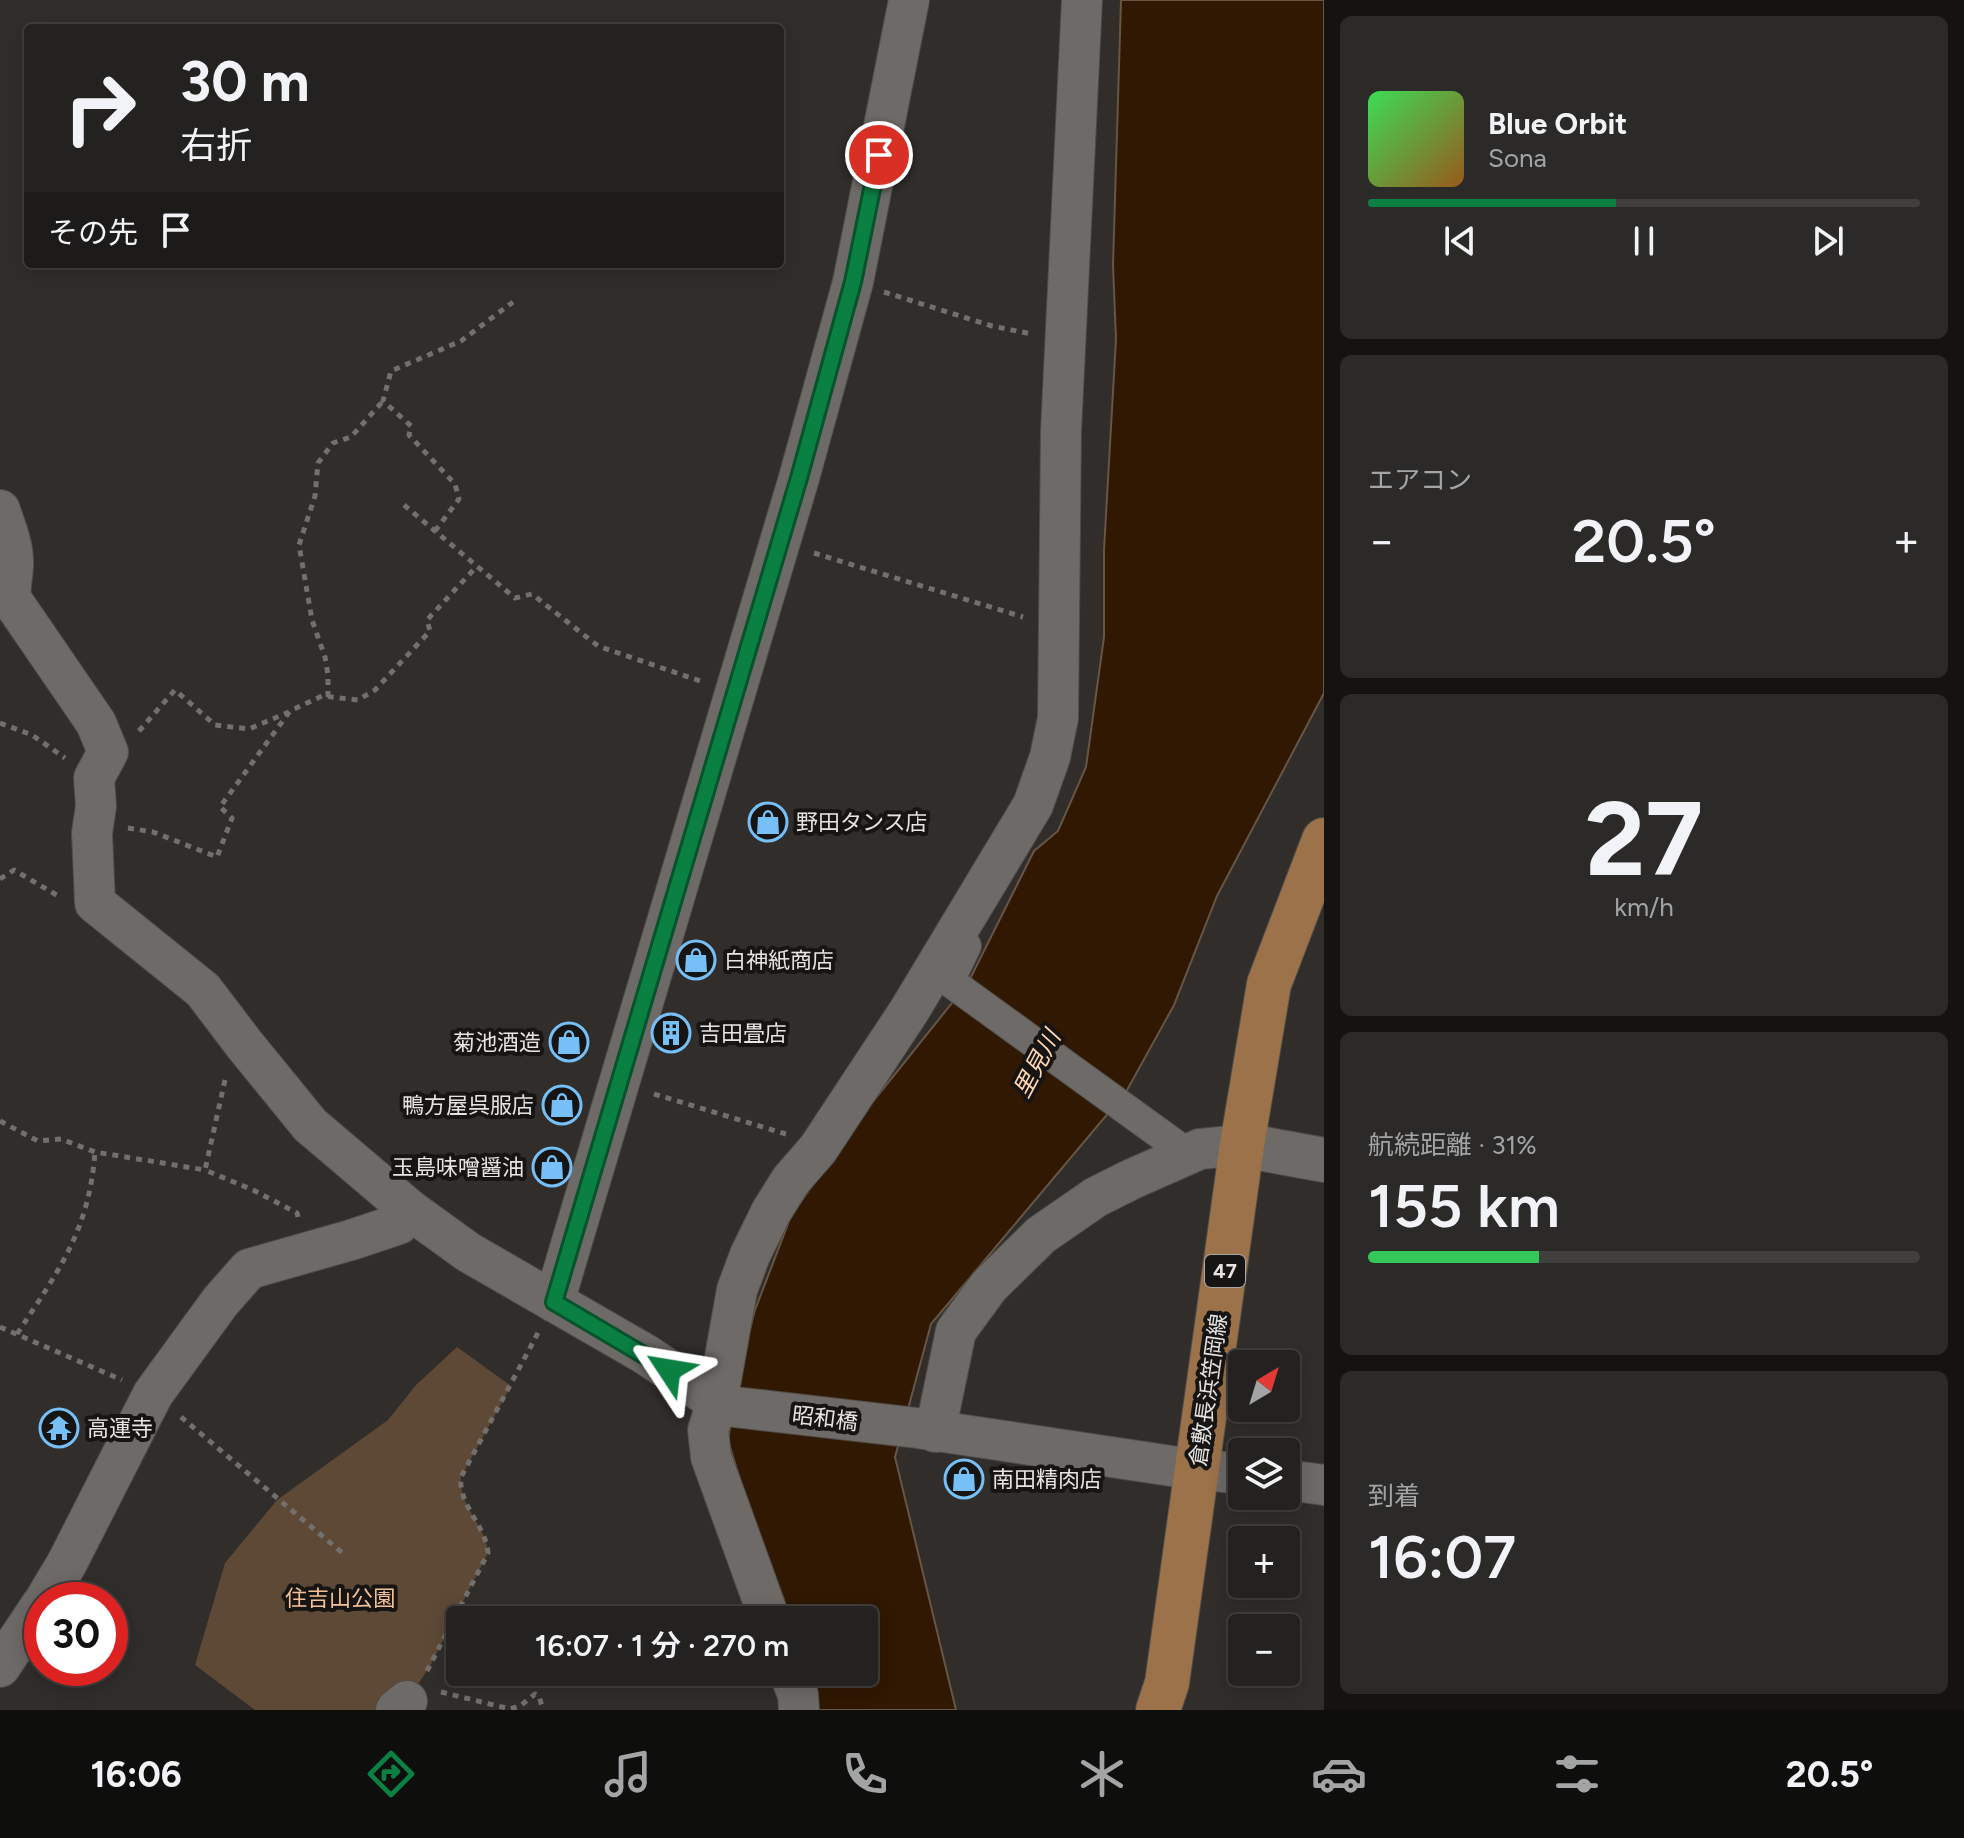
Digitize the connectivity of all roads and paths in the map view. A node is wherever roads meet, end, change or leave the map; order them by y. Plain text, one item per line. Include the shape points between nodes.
1 (909, 0) edge
2 (1082, 0) edge
3 (853, 282) junction
4 (513, 302) dead end
5 (1066, 339) junction
6 (383, 401) junction
7 (404, 505) dead end
8 (0, 510) edge
9 (435, 531) junction
10 (779, 542) junction
11 (477, 566) junction
12 (1058, 628) junction
13 (734, 692) junction
14 (328, 697) junction
15 (290, 711) junction
16 (0, 723) edge
17 (101, 765) junction
18 (93, 823) junction
19 (1324, 840) edge
20 (0, 879) edge
21 (95, 903) junction
22 (971, 910) junction
23 (949, 981) junction
24 (244, 1044) junction
25 (883, 1051) junction
26 (618, 1083) junction
27 (0, 1121) edge
28 (1242, 1145) junction
29 (818, 1149) junction
30 (95, 1152) junction
31 (1188, 1154) junction
32 (1324, 1160) edge
33 (205, 1170) junction
34 (410, 1210) junction
35 (307, 1253) junction
36 (554, 1302) junction
37 (0, 1327) edge
38 (17, 1334) junction
39 (153, 1394) junction
40 (725, 1405) junction
41 (926, 1430) junction
42 (1197, 1467) junction
43 (1228, 1472) edge
44 (1300, 1482) edge
45 (1324, 1485) edge
46 (346, 1556) dead end
47 (55, 1582) edge
48 (765, 1606) edge
49 (24, 1634) edge
50 (0, 1667) edge
51 (794, 1686) edge
52 (407, 1699) edge
53 (543, 1710) edge
54 (799, 1710) edge
55 (1158, 1710) edge

1 - 3 street
2 - 5 street
3 - 5 path via 992,326
3 - 10 street
4 - 6 path via 461,341 391,371
5 - 12 street
6 - 9 path via 411,426 409,435 455,484 459,499
6 - 14 path via 351,437 333,443 318,463 315,496 299,545 312,620 325,657
7 - 9 path
8 - 17 street via 13,552 11,599 96,723
9 - 11 path
10 - 12 path
10 - 13 street
11 - 13 path via 515,598 532,594 598,646
11 - 14 path via 427,620 430,631 375,690 358,700
12 - 22 street via 1058,718 1050,757 1033,805
13 - 26 street
14 - 15 path
15 - 17 path via 249,729 215,725 175,690 127,745
15 - 18 path via 220,807 232,818 217,857 153,832
16 - 17 path
17 - 18 street
18 - 21 street
19 - 28 main road, 倉敷長浜笠岡線 / 47 via 1269,984
20 - 21 path via 14,870 70,903
21 - 24 street via 203,990
22 - 23 street via 975,927
22 - 25 street
23 - 25 street
23 - 31 street
24 - 33 path via 230,1060
24 - 34 street via 310,1125
25 - 29 street
26 - 29 path
26 - 36 street
27 - 30 path via 38,1141 61,1139
28 - 31 street
28 - 32 street
28 - 42 main road, 倉敷長浜笠岡線 / 47
29 - 40 street via 771,1212 737,1290
30 - 33 path
30 - 38 path via 92,1187 75,1240
31 - 41 street via 1096,1197 1041,1235 989,1286 956,1331
33 - 35 path via 297,1213
34 - 35 street via 399,1224
34 - 36 street via 468,1252
35 - 39 street via 249,1269
36 - 40 street
36 - 52 path via 461,1477 460,1489 488,1553 430,1666
37 - 38 path
38 - 39 path
39 - 46 path
39 - 47 street
40 - 41 street, 昭和橋
40 - 48 street via 708,1430 711,1457
41 - 42 street, 昭和橋
42 - 43 street, 昭和橋
42 - 55 main road, 倉敷長浜笠岡線 / 47 via 1167,1683
44 - 45 street
49 - 50 street
51 - 54 street
52 - 53 path via 510,1709 535,1694

